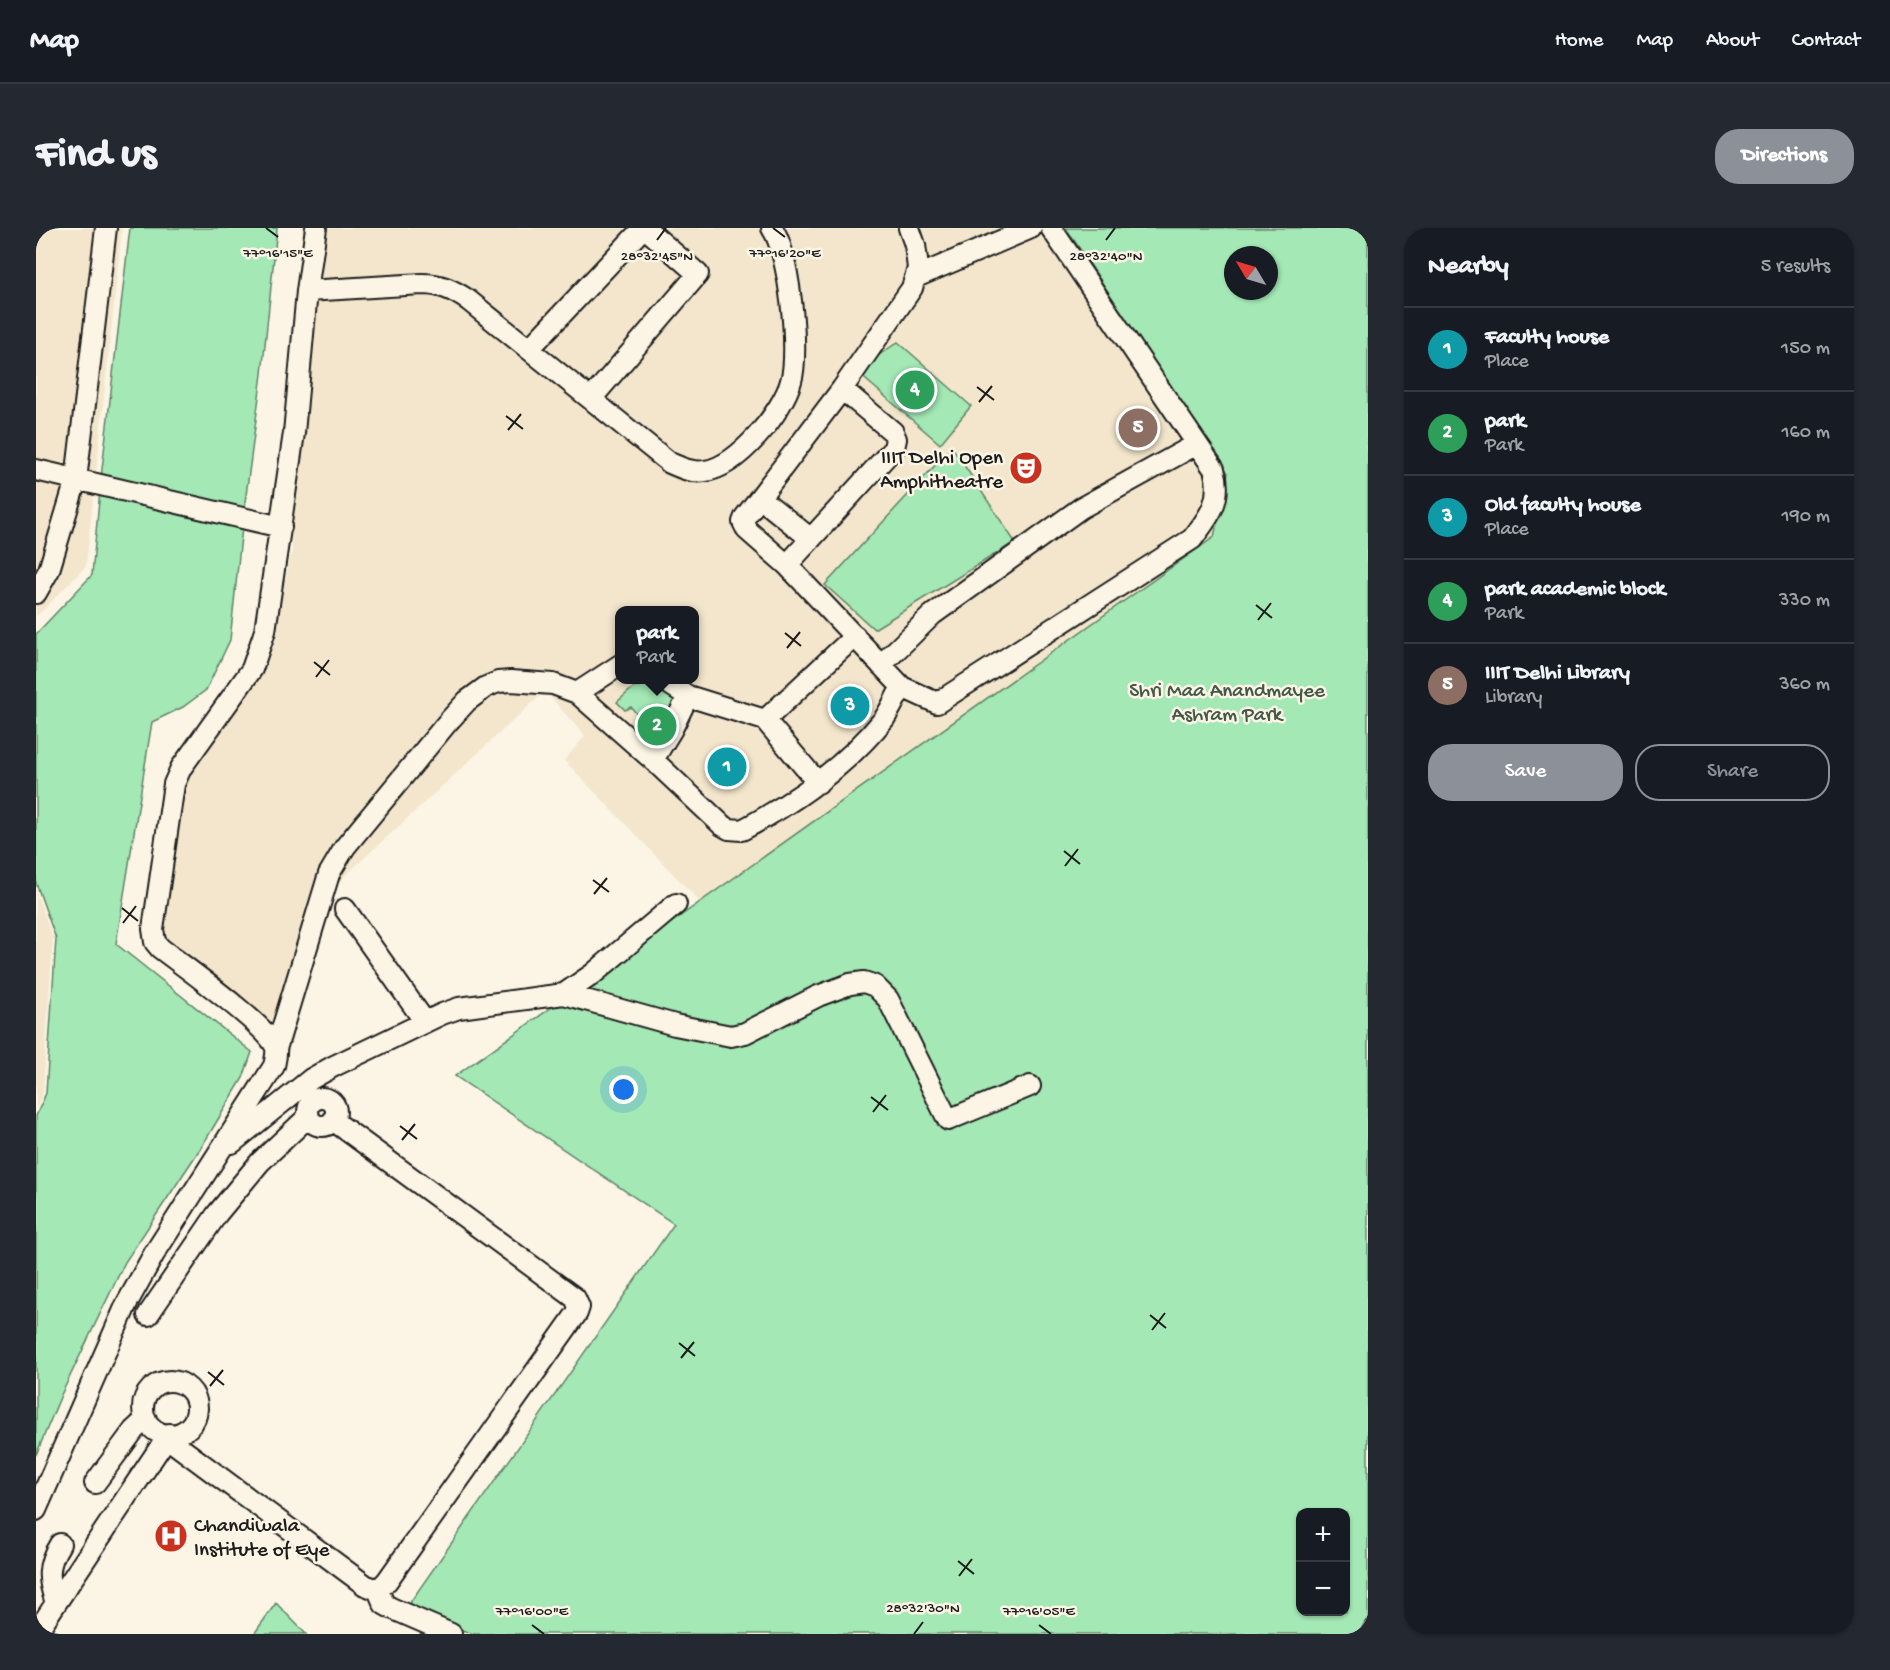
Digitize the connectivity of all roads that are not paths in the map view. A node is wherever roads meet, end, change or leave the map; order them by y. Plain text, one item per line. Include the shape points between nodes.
1 (106, 228) edge
2 (316, 228) edge
3 (644, 228) edge
4 (772, 228) edge
5 (909, 228) edge
6 (1031, 228) edge
7 (1051, 228) edge
8 (916, 277) junction
9 (307, 291) junction
10 (528, 349) junction
11 (842, 389) junction
12 (591, 399) junction
13 (1197, 444) junction
14 (36, 470) edge
15 (76, 480) junction
16 (760, 498) junction
17 (281, 527) junction
18 (811, 539) junction
19 (787, 565) junction
20 (36, 593) edge
21 (855, 636) junction
22 (881, 665) junction
23 (615, 668) edge
24 (669, 684) edge
25 (902, 687) junction
26 (577, 693) junction
27 (688, 696) junction
28 (765, 720) junction
29 (654, 760) junction
30 (818, 783) junction
31 (676, 904) dead end
32 (345, 909) dead end
33 (564, 994) junction
34 (424, 1022) junction
35 (276, 1049) junction
36 (311, 1079) junction
37 (1030, 1086) dead end
38 (286, 1097) junction
39 (312, 1108) junction
40 (218, 1154) junction
41 (147, 1267) junction
42 (170, 1284) junction
43 (148, 1316) dead end
44 (146, 1419) junction
45 (168, 1436) junction
46 (95, 1483) dead end
47 (36, 1510) edge
48 (60, 1544) dead end
49 (378, 1590) junction
50 (56, 1603) junction
51 (36, 1633) edge
52 (451, 1634) edge

1 - 15 street
2 - 9 street
3 - 10 street
3 - 12 street via 698,274
4 - 12 street via 787,269 795,359 785,398 748,445 731,461 707,471 686,470 670,463
5 - 8 street via 917,258
6 - 8 street
7 - 13 street
8 - 11 street via 907,297
9 - 10 street via 438,284 468,300
9 - 17 street
10 - 12 street
11 - 16 street
11 - 18 street via 887,426 896,439 894,448
13 - 22 street via 1081,507 932,615
13 - 25 street via 1217,480 1210,515 1192,539 937,704
14 - 15 street
15 - 17 street
15 - 20 street via 49,570
16 - 18 street
16 - 19 street via 743,522
17 - 35 street via 265,632 252,669 181,768 174,784 153,929 160,948 261,1027
18 - 19 street
19 - 21 street
21 - 22 street
21 - 28 street
22 - 25 street
23 - 26 street
24 - 27 street
25 - 30 street via 885,717 861,745
26 - 29 street
26 - 35 street via 553,684 498,682 467,702 447,723 345,847 329,874
27 - 28 street
27 - 29 street
28 - 30 street
29 - 30 street via 722,825 736,830 759,821
31 - 33 street
32 - 34 street
33 - 34 street via 459,1008
33 - 37 street via 675,1025 731,1035 746,1033 826,992 864,982 875,986 888,999 948,1120
34 - 36 street
35 - 40 street via 274,1066
36 - 38 street
36 - 39 street via 318,1088
38 - 39 street via 293,1106
38 - 40 street
39 - 42 street via 260,1161
39 - 49 street via 328,1098 337,1113 334,1121 575,1298 579,1307
40 - 41 street
41 - 42 street
41 - 47 street via 98,1365
42 - 43 street
44 - 45 street
44 - 45 street via 144,1402 153,1387 169,1381 186,1386 196,1401 195,1418 183,1431
44 - 46 street
45 - 49 street via 365,1585
45 - 50 street
48 - 50 street via 49,1571
49 - 52 street via 384,1604
50 - 51 street

